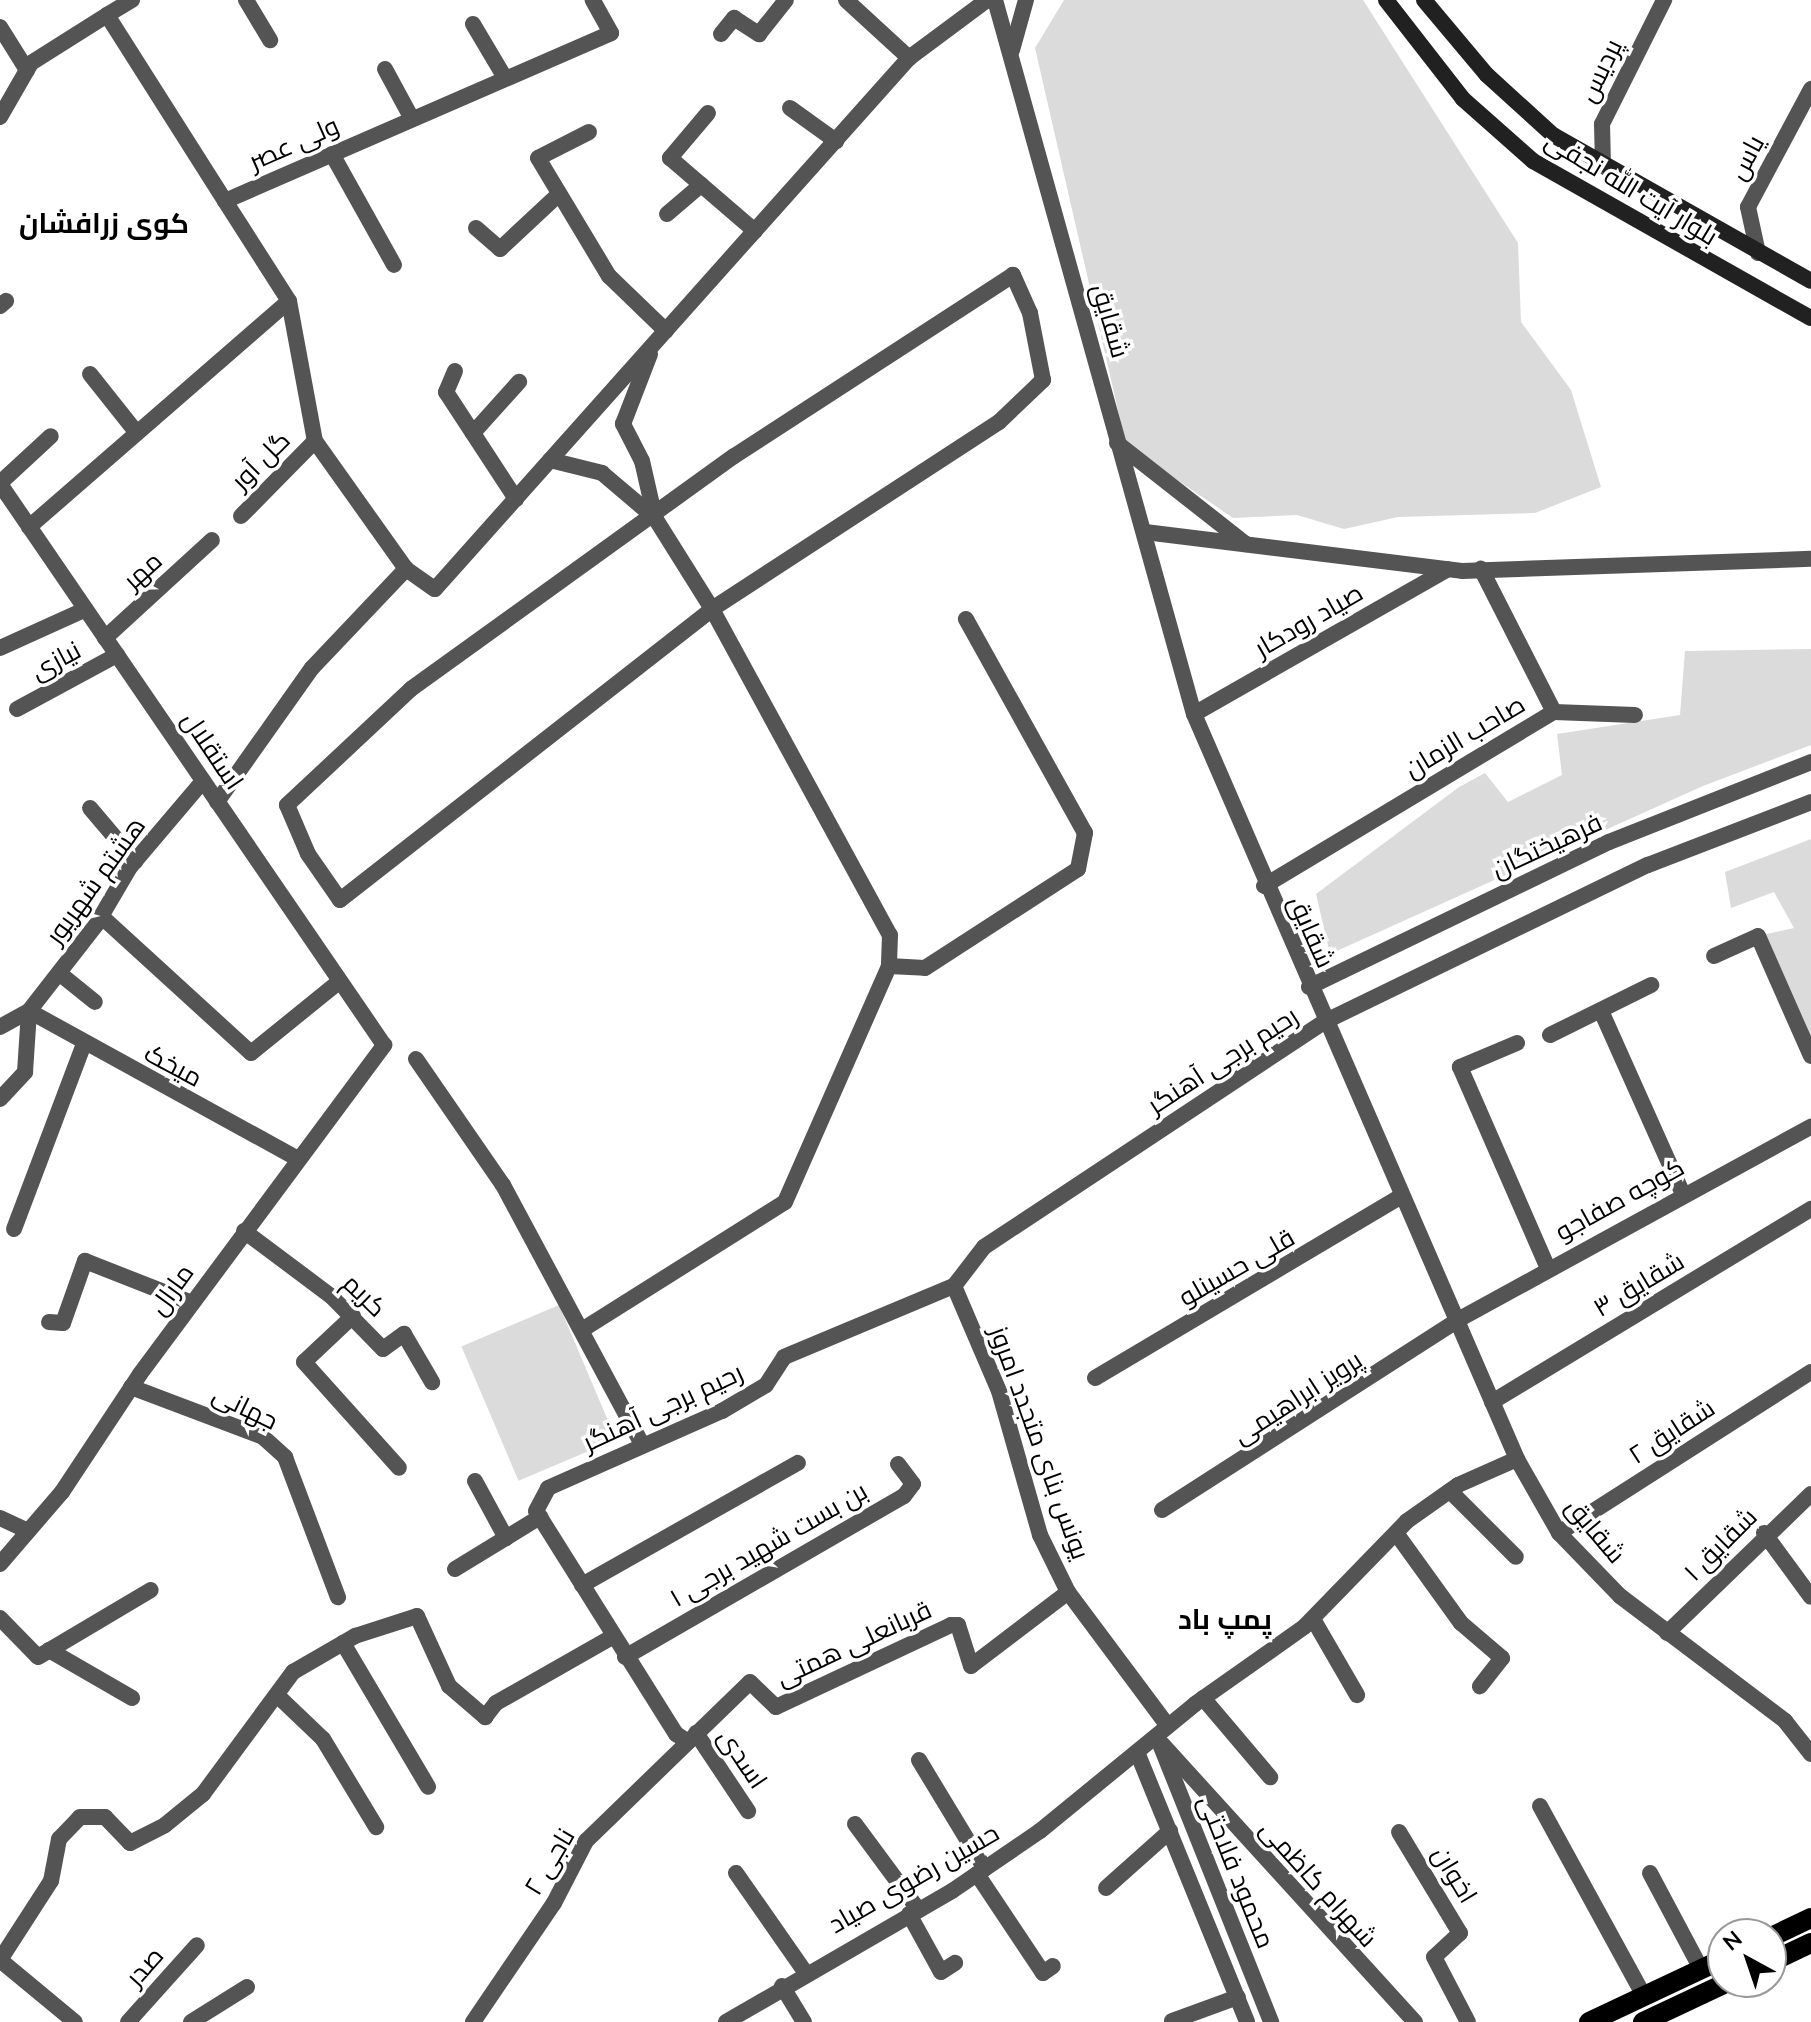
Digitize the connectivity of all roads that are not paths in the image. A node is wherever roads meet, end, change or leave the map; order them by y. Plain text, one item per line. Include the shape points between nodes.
1 (132, 0) edge
2 (246, 0) edge
3 (593, 0) edge
4 (786, 0) edge
5 (846, 0) edge
6 (987, 0) edge
7 (995, 0) edge
8 (1026, 0) edge
9 (1386, 0) edge
10 (1424, 0) edge
11 (1664, 0) edge
12 (107, 15) junction
13 (473, 24) dead end
14 (0, 27) edge
15 (721, 34) dead end
16 (270, 40) dead end
17 (909, 58) junction
18 (1011, 59) junction
19 (385, 69) dead end
20 (27, 70) junction
21 (505, 78) junction
22 (1811, 89) edge
23 (790, 108) dead end
24 (708, 113) dead end
25 (0, 117) edge
26 (412, 119) junction
27 (589, 132) dead end
28 (836, 141) junction
29 (332, 154) junction
30 (1603, 167) junction
31 (701, 185) junction
32 (558, 195) junction
33 (225, 201) junction
34 (667, 214) dead end
35 (476, 228) dead end
36 (755, 231) junction
37 (1758, 253) junction
38 (394, 265) dead end
39 (1811, 281) edge
40 (289, 301) junction
41 (1811, 318) edge
42 (666, 331) junction
43 (654, 345) junction
44 (455, 371) dead end
45 (90, 374) dead end
46 (519, 382) dead end
47 (137, 433) junction
48 (473, 433) junction
49 (51, 436) dead end
50 (315, 441) junction
51 (1117, 443) junction
52 (550, 460) junction
53 (0, 483) edge
54 (516, 499) junction
55 (241, 516) dead end
56 (655, 518) junction
57 (29, 527) junction
58 (1145, 532) junction
59 (212, 540) dead end
60 (1247, 545) junction
61 (1811, 559) edge
62 (406, 569) junction
63 (1448, 569) junction
64 (1481, 569) junction
65 (86, 609) junction
66 (712, 609) junction
67 (966, 619) dead end
68 (105, 638) junction
69 (0, 648) edge
70 (117, 655) junction
71 (17, 709) dead end
72 (1554, 712) junction
73 (1194, 714) junction
74 (1635, 715) dead end
75 (1811, 762) edge
76 (203, 781) junction
77 (217, 802) junction
78 (1811, 802) edge
79 (90, 808) dead end
80 (135, 861) junction
81 (1264, 886) junction
82 (101, 916) junction
83 (1714, 956) dead end
84 (889, 966) junction
85 (59, 973) junction
86 (340, 981) junction
87 (1651, 985) dead end
88 (1309, 987) junction
89 (95, 1002) dead end
90 (29, 1011) junction
91 (1602, 1013) junction
92 (1324, 1022) junction
93 (0, 1027) edge
94 (1550, 1035) dead end
95 (1517, 1043) dead end
96 (84, 1044) junction
97 (384, 1045) joint
98 (1811, 1056) edge
99 (416, 1059) dead end
100 (0, 1099) edge
101 (1811, 1127) edge
102 (296, 1158) junction
103 (1682, 1192) junction
104 (1401, 1196) junction
105 (1811, 1209) edge
106 (14, 1229) dead end
107 (244, 1231) junction
108 (1548, 1268) junction
109 (954, 1286) junction
110 (192, 1303) junction
111 (353, 1316) junction
112 (1456, 1321) junction
113 (49, 1322) dead end
114 (585, 1328) junction
115 (1811, 1372) edge
116 (1095, 1378) dead end
117 (432, 1382) dead end
118 (131, 1387) junction
119 (1492, 1402) junction
120 (642, 1444) junction
121 (1517, 1459) junction
122 (798, 1463) dead end
123 (898, 1464) dead end
124 (399, 1468) dead end
125 (475, 1481) dead end
126 (1450, 1491) junction
127 (1811, 1494) edge
128 (1162, 1510) dead end
129 (540, 1517) junction
130 (0, 1518) edge
131 (28, 1531) junction
132 (1396, 1533) junction
133 (1559, 1533) junction
134 (1764, 1533) junction
135 (506, 1538) junction
136 (1516, 1557) dead end
137 (0, 1564) edge
138 (455, 1569) dead end
139 (582, 1585) junction
140 (151, 1590) dead end
141 (1068, 1592) junction
142 (338, 1597) dead end
143 (1811, 1597) edge
144 (0, 1618) edge
145 (1313, 1619) junction
146 (1667, 1633) junction
147 (612, 1637) junction
148 (343, 1643) junction
149 (49, 1650) junction
150 (625, 1657) junction
151 (1480, 1686) dead end
152 (1357, 1695) dead end
153 (132, 1698) dead end
154 (280, 1698) junction
155 (1203, 1698) junction
156 (1163, 1733) junction
157 (692, 1738) junction
158 (1811, 1754) edge
159 (1139, 1757) junction
160 (919, 1760) dead end
161 (1270, 1777) dead end
162 (428, 1787) dead end
163 (1540, 1806) dead end
164 (748, 1811) dead end
165 (855, 1824) dead end
166 (376, 1827) dead end
167 (1170, 1831) junction
168 (1399, 1832) dead end
169 (981, 1872) junction
170 (736, 1873) dead end
171 (1650, 1873) dead end
172 (1106, 1888) dead end
173 (1224, 1909) junction
174 (914, 1912) junction
175 (1811, 1918) edge
176 (1207, 1920) junction
177 (1787, 1929) edge
178 (1811, 1943) edge
179 (197, 1945) dead end
180 (1787, 1954) edge
181 (0, 1960) edge
182 (955, 1963) dead end
183 (1053, 1966) dead end
184 (1707, 1966) edge
185 (1701, 1969) junction
186 (805, 1972) junction
187 (782, 1986) junction
188 (247, 1987) dead end
189 (1707, 1992) edge
190 (1644, 1996) junction
191 (1238, 1997) junction
192 (1266, 2020) edge
193 (1172, 2021) edge
194 (75, 2022) edge
195 (128, 2022) edge
196 (191, 2022) edge
197 (473, 2022) edge
198 (726, 2022) edge
199 (804, 2022) edge
200 (1247, 2022) edge
201 (1415, 2022) edge
202 (1468, 2022) edge
203 (1589, 2022) edge
204 (1643, 2022) edge

1 - 12 street
2 - 16 street
3 - 21 street, ولی عصر via 611,33
4 - 15 street via 759,34 734,18
5 - 17 street
6 - 17 street
7 - 18 street, شقایق
8 - 18 street
9 - 41 main road, بلوار آیت الله نجفی via 1463,99 1533,161
10 - 30 main road, بلوار آیت الله نجفی via 1487,75 1553,135
11 - 30 street, پردیس via 1602,124
12 - 20 street
12 - 33 street
13 - 21 street
14 - 20 street
17 - 28 street
18 - 51 street, شقایق
19 - 26 street
20 - 25 street
21 - 26 street, ولی عصر
22 - 37 street, یاس via 1748,207
23 - 28 street
24 - 31 street via 670,158
26 - 29 street, ولی عصر
27 - 32 street via 538,158
28 - 36 street
29 - 33 street, ولی عصر
29 - 38 street
30 - 37 main road, بلوار آیت الله نجفی
31 - 34 street
31 - 36 street
32 - 35 street via 500,249
32 - 42 street via 609,276
33 - 40 street
36 - 42 street
37 - 39 main road, بلوار آیت الله نجفی
40 - 47 street
40 - 50 street
42 - 43 street
43 - 52 street
43 - 56 street via 623,424 642,461
44 - 48 street via 446,392
45 - 47 street
46 - 48 street
47 - 57 street
48 - 54 street
49 - 53 street
50 - 55 street, گل آور
50 - 62 street
51 - 58 street, شقایق
51 - 60 street
52 - 54 street
52 - 56 street via 602,473
53 - 57 street, استقلال
54 - 62 street via 435,589
56 - 66 street
56 - 66 street via 734,456 1013,275 1030,313 1043,380 1025,402
56 - 66 street via 483,634 309,777 287,805 308,854 340,900
57 - 65 street, استقلال
58 - 60 street
58 - 73 street, شقایق
59 - 68 street, مهر
60 - 63 street
61 - 64 street
62 - 77 street via 312,668
63 - 64 street
63 - 73 street, صیاد رودکار
64 - 72 street, صاحب الزمان
65 - 68 street, استقلال
65 - 69 street
66 - 84 street via 890,935
67 - 84 street via 1085,833 1078,869 925,968
68 - 70 street, استقلال
70 - 71 street, نیازی
70 - 76 street, استقلال
72 - 74 street
72 - 81 street, صاحب الزمان
73 - 81 street, شقایق
75 - 88 street, فرهیختگان via 1609,842
76 - 77 street, استقلال
76 - 80 street, هشتم شهریور
77 - 86 street, استقلال
78 - 92 street via 1648,865
79 - 80 street
80 - 82 street, هشتم شهریور
81 - 88 street, شقایق
82 - 85 street, هشتم شهریور
82 - 86 street via 251,1053
83 - 98 street via 1758,936
84 - 114 street via 785,1202
85 - 89 street
85 - 90 street, هشتم شهریور
86 - 97 street, استقلال
87 - 91 street
88 - 92 street, شقایق
90 - 93 street
90 - 96 street, میخک
90 - 100 street via 25,1072
91 - 94 street
91 - 103 street
92 - 104 street, شقایق
92 - 109 street, رحیم برجی آهنگر via 984,1247
95 - 108 street via 1460,1067
96 - 102 street, میخک
96 - 106 street
97 - 102 street, مارال
99 - 114 street via 503,1185
101 - 103 street, کوچه صفاجو
102 - 107 street, مارال
103 - 108 street, کوچه صفاجو
104 - 112 street, شقایق
104 - 116 street, قلی حسینلو
105 - 119 street, شقایق ۳
107 - 110 street, مارال
107 - 111 street, کریم
108 - 112 street, کوچه صفاجو
109 - 120 street, رحیم برجی آهنگر via 784,1357 766,1385
109 - 141 street, یونس بنای متجدد امروز via 999,1391 1040,1535
110 - 113 street via 85,1261 63,1323
110 - 118 street, مارال
111 - 117 street, کریم via 383,1349 404,1334
111 - 124 street via 304,1362
112 - 119 street, شقایق
112 - 128 street, پرویز ابراهیمی
114 - 120 street
115 - 133 street, شقایق ۲
118 - 131 street, مارال
118 - 142 street, جهانی via 263,1437 285,1457
119 - 121 street, شقایق
120 - 129 street, رحیم برجی آهنگر via 548,1488 536,1511
121 - 126 street, حسین رضوی صیاد
121 - 133 street, شقایق
122 - 139 street
123 - 150 street, بن بست شهید برجی ۱ via 913,1484 904,1496
125 - 135 street
126 - 132 street, حسین رضوی صیاد
126 - 136 street
127 - 134 street, شقایق ۱
129 - 135 street
129 - 139 street
130 - 131 street
131 - 137 street, مارال
132 - 145 street, حسین رضوی صیاد
132 - 151 street via 1461,1623 1502,1658
133 - 146 street, شقایق
134 - 143 street
134 - 146 street, شقایق ۱
135 - 138 street
139 - 147 street
140 - 149 street
141 - 156 street, یونس بنای متجدد امروز
141 - 157 street, قربانعلی همتی via 971,1666 958,1625 951,1625 776,1707 750,1682
144 - 149 street via 38,1657
145 - 152 street
145 - 155 street, حسین رضوی صیاد
146 - 158 street, شقایق via 1785,1721
147 - 148 street via 496,1703 485,1717 449,1686 417,1616
147 - 150 street
148 - 154 street via 293,1672
148 - 162 street
149 - 153 street
150 - 157 street
154 - 166 street via 323,1739
154 - 181 street via 203,1794 165,1825 130,1843 105,1817 80,1817 59,1839 51,1881
155 - 156 street, حسین رضوی صیاد
155 - 161 street
156 - 159 street, حسین رضوی صیاد
156 - 173 street, محمود فلاحتی
156 - 201 street, شهرام کاظمی
157 - 164 street, اسدی
157 - 197 street, ناجی ۲ via 586,1841 554,1903
159 - 167 street, محمود فلاحتی
159 - 169 street, حسین رضوی صیاد
160 - 169 street
163 - 190 street
165 - 174 street
167 - 172 street
167 - 176 street, محمود فلاحتی
168 - 202 street, اخوان via 1460,1933 1434,1957
169 - 174 street, حسین رضوی صیاد
169 - 183 street via 1043,1973
170 - 186 street
171 - 185 street
173 - 176 street
173 - 192 street, محمود فلاحتی
174 - 182 street via 941,1972
174 - 186 street, حسین رضوی صیاد
175 - 177 main road
176 - 191 street, محمود فلاحتی
178 - 180 main road
179 - 195 street, صدر
181 - 194 street
184 - 185 main road
185 - 190 main road
186 - 187 street, حسین رضوی صیاد
187 - 198 street, حسین رضوی صیاد
187 - 199 street
188 - 196 street
189 - 204 main road
190 - 203 main road
191 - 193 street
191 - 200 street, محمود فلاحتی

